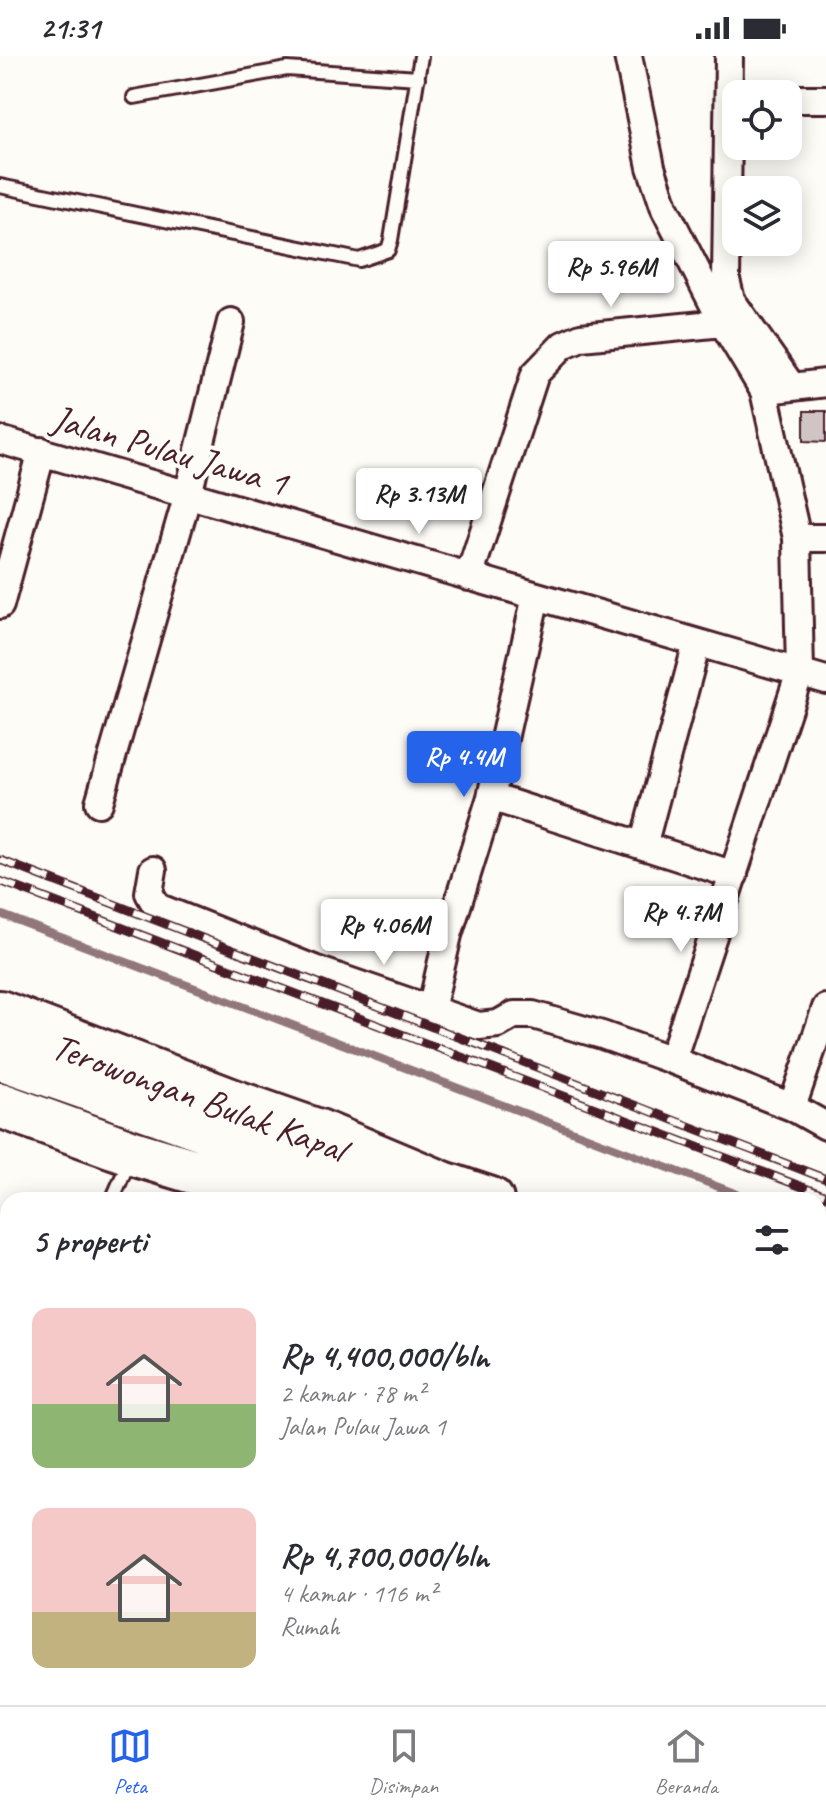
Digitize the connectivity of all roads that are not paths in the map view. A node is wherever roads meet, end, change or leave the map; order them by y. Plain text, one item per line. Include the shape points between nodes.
1 (421, 56) edge
2 (628, 56) edge
3 (729, 56) edge
4 (418, 78) junction
5 (731, 80) edge
6 (134, 97) dead end
7 (802, 99) edge
8 (826, 99) edge
9 (730, 160) edge
10 (0, 186) edge
11 (231, 322) dead end
12 (723, 323) junction
13 (826, 383) edge
14 (792, 387) junction
15 (764, 391) junction
16 (0, 440) edge
17 (42, 451) junction
18 (188, 494) junction
19 (797, 538) junction
20 (826, 538) edge
21 (469, 577) junction
22 (536, 596) junction
23 (0, 605) edge
24 (697, 643) junction
25 (800, 672) junction
26 (826, 680) edge
27 (491, 797) junction
28 (99, 803) dead end
29 (643, 846) junction
30 (153, 870) dead end
31 (734, 875) junction
32 (826, 1008) edge
33 (431, 1010) junction
34 (0, 1013) edge
35 (0, 1024) edge
36 (0, 1057) edge
37 (672, 1060) junction
38 (1, 1107) edge
39 (792, 1107) junction
40 (826, 1126) edge
41 (132, 1156) junction
42 (116, 1192) edge
43 (230, 1192) edge
44 (262, 1192) edge
45 (400, 1192) edge
46 (401, 1192) edge
47 (403, 1192) edge

1 - 4 lane
2 - 12 street via 665,209
3 - 5 street
4 - 6 lane via 287,69
4 - 10 lane via 388,250 359,260
7 - 8 street
9 - 14 street via 726,280 731,300
11 - 18 street
12 - 15 street
12 - 21 street via 581,337 563,345 535,374
13 - 14 street
14 - 15 street
15 - 19 street
16 - 17 street, Jalan Pulau Jawa 1
17 - 18 street, Jalan Pulau Jawa 1
17 - 23 street
18 - 21 street, Jalan Pulau Jawa 1
18 - 28 street
19 - 20 street
19 - 25 street
21 - 22 street, Jalan Pulau Jawa 1
22 - 24 street, Jalan Pulau Jawa 1
22 - 27 street
24 - 25 street, Jalan Pulau Jawa 1
24 - 29 street
25 - 26 street, Jalan Pulau Jawa 1
25 - 31 street
27 - 29 street
27 - 33 street
29 - 31 street
30 - 33 street via 149,893 157,907
31 - 37 street
32 - 39 street
33 - 37 street via 479,1026 533,1015
34 - 47 highway via 319,1132
35 - 46 highway, Terowongan Bulak Kapal via 153,1083
36 - 45 highway, Terowongan Bulak Kapal
37 - 39 street
38 - 41 highway
39 - 40 street
41 - 42 lane
41 - 43 lane
41 - 44 highway

